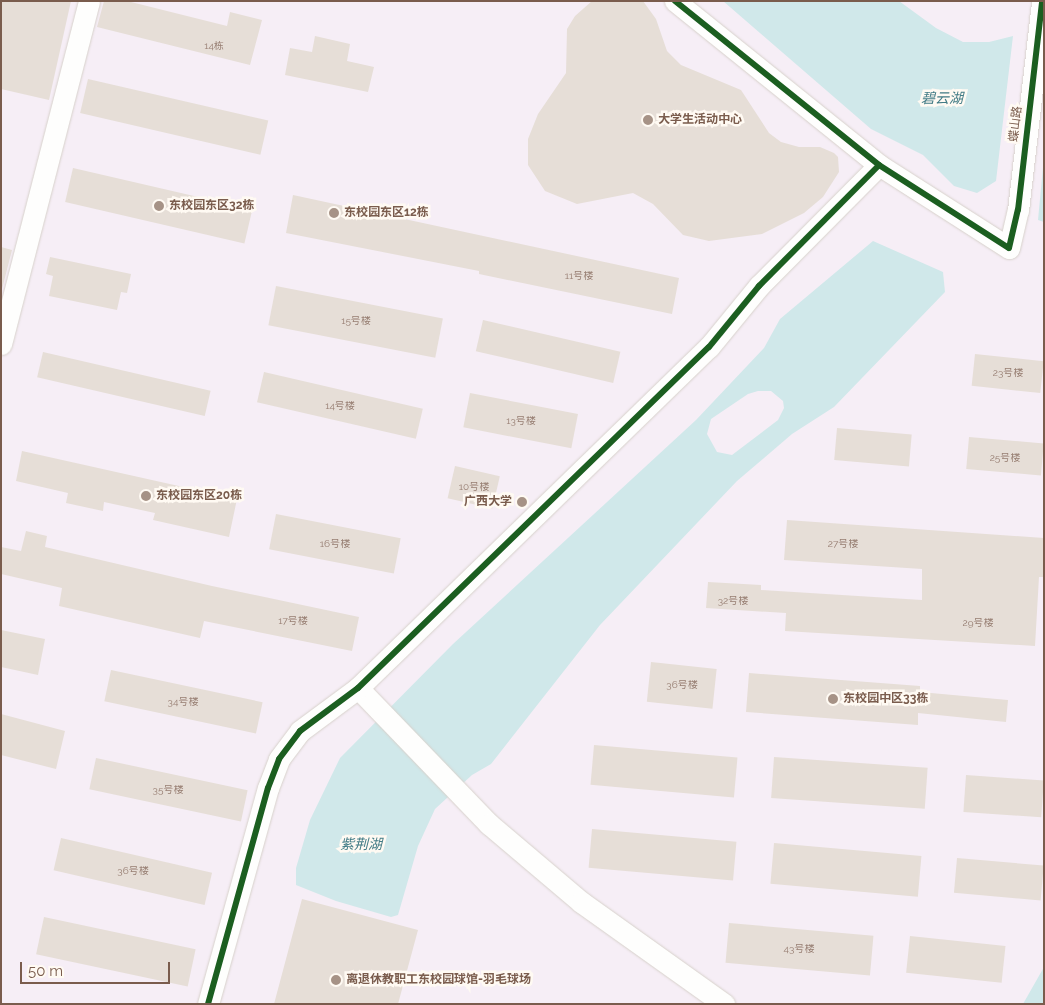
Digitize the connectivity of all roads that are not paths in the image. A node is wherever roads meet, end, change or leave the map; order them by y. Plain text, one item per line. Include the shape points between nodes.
1 (89, 1) edge
2 (675, 1) edge
3 (1042, 1) edge
4 (879, 165) junction
5 (1, 344) edge
6 (358, 688) junction
7 (208, 1004) edge
8 (724, 1004) edge

1 - 5 street
2 - 4 street
3 - 4 street, 蝶山路 via 1018,210 1009,248
4 - 6 street via 759,286 709,347
6 - 7 street via 300,731 279,759
6 - 8 street via 464,801 581,902

